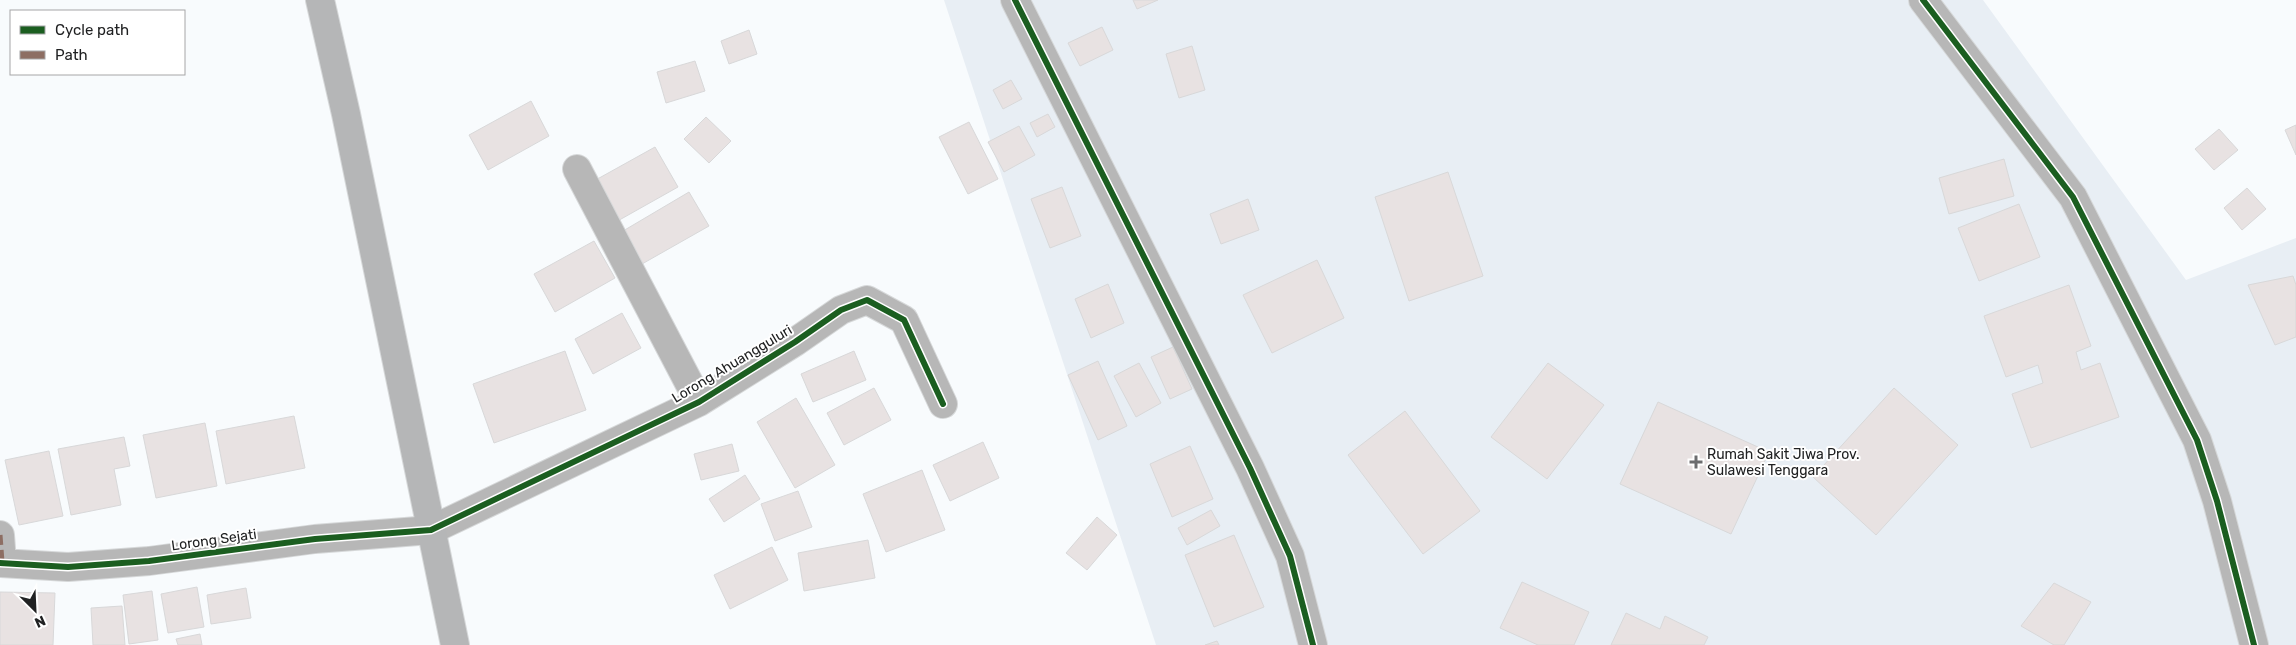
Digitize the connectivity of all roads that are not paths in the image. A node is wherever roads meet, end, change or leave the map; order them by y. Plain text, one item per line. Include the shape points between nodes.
1 (320, 0) edge
2 (1014, 0) edge
3 (1923, 0) edge
4 (576, 169) dead end
5 (699, 402) junction
6 (943, 404) dead end
7 (431, 530) junction
8 (0, 534) edge
9 (1, 562) edge
10 (455, 645) edge
11 (1313, 645) edge
12 (2254, 645) edge

1 - 7 street
2 - 11 street via 1250,468 1290,556
3 - 12 street via 2073,197 2197,440 2218,501
4 - 5 street
5 - 6 street, Lorong Ahuangguluri via 841,310 867,300 904,320
5 - 7 street, Lorong Ahuangguluri
7 - 9 street, Lorong Sejati via 315,539 68,568
7 - 10 street
8 - 9 street

